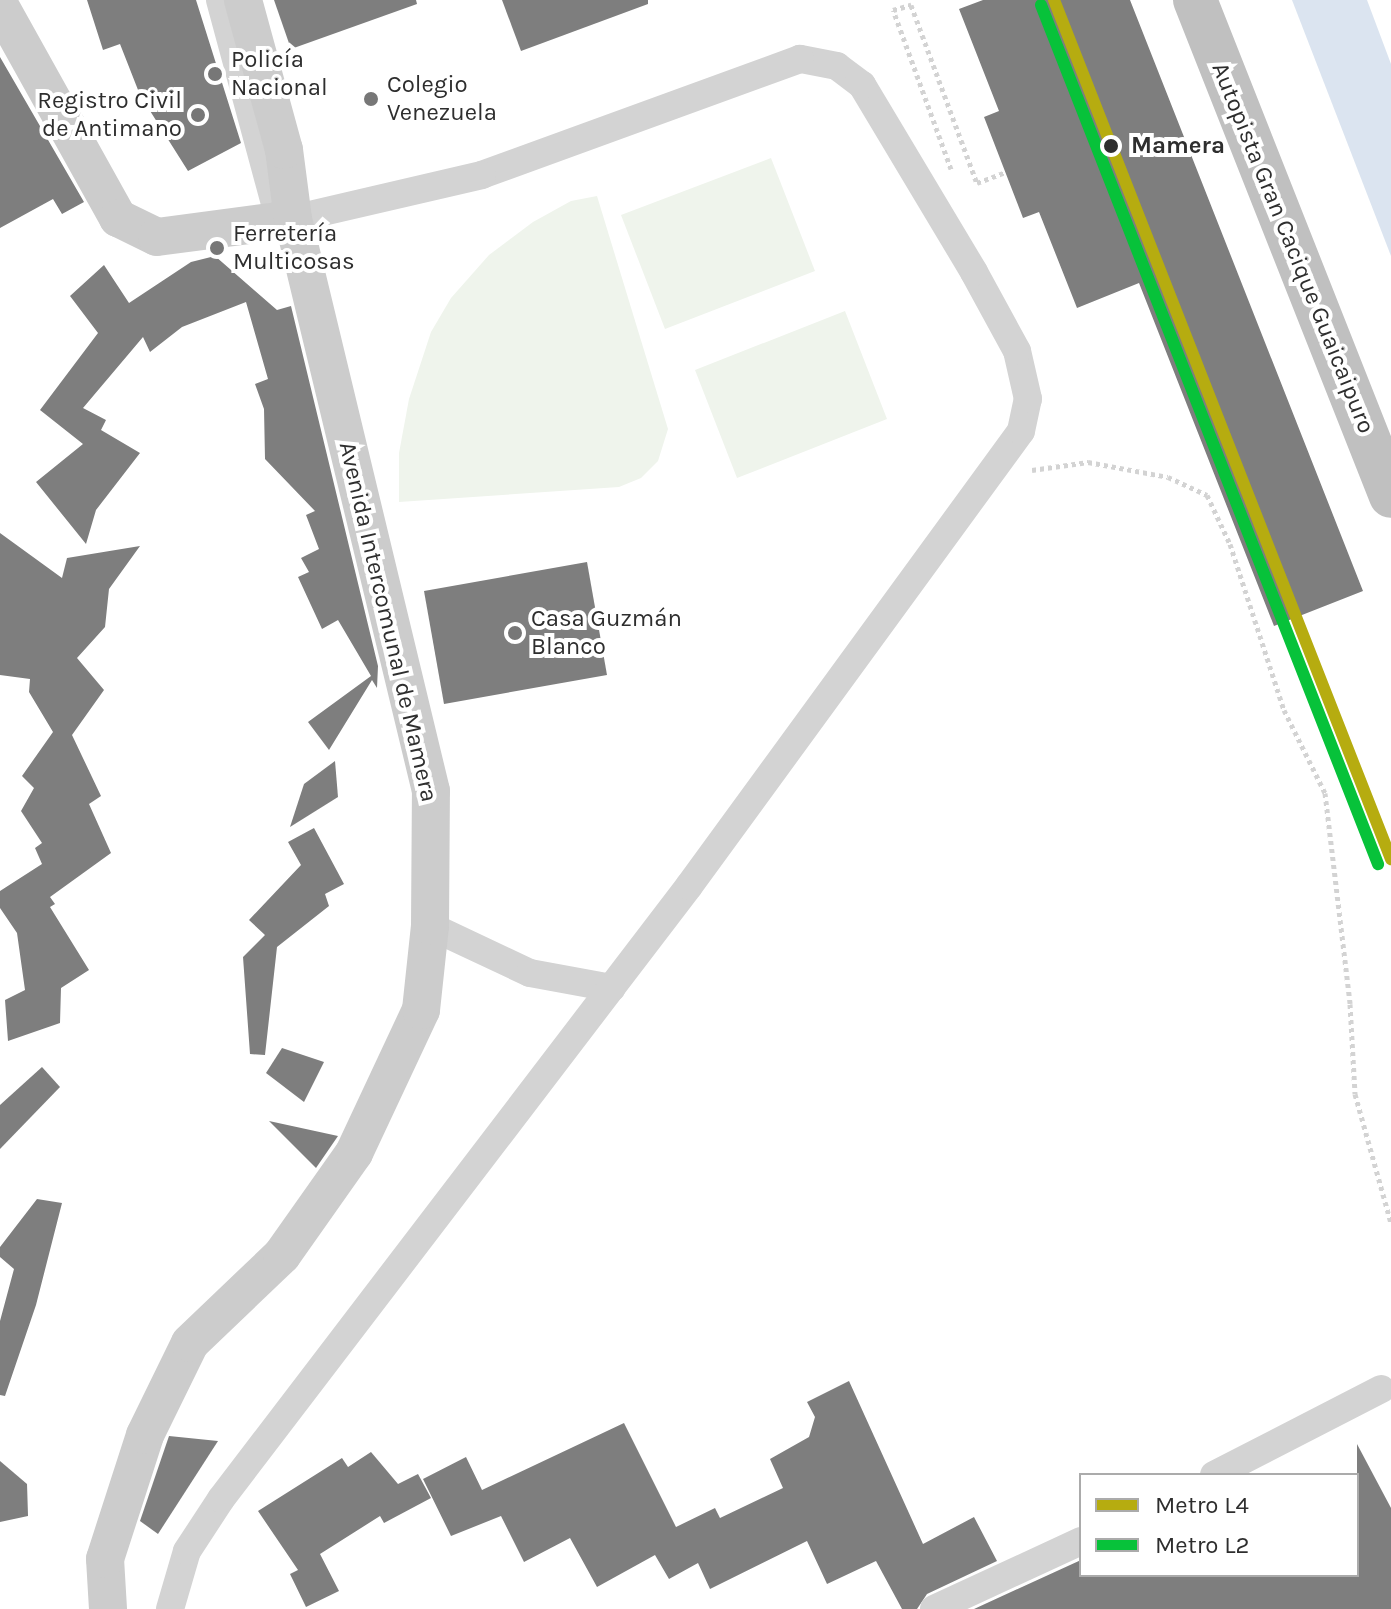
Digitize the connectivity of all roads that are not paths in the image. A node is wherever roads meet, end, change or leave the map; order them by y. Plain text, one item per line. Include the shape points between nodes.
1 (220, 0) edge
2 (243, 0) edge
3 (1195, 0) edge
4 (0, 6) edge
5 (286, 219) junction
6 (1391, 496) edge
7 (430, 926) junction
8 (612, 988) junction
9 (1381, 1389) dead end
10 (1218, 1473) edge
11 (1079, 1542) edge
12 (108, 1609) edge
13 (170, 1609) edge
14 (934, 1609) edge

1 - 5 street
2 - 5 street, Avenida Intercomunal de Mamera via 284,150
3 - 6 highway, Autopista Gran Cacique Guaicaipuro
4 - 5 street via 118,218 157,237
5 - 7 street, Avenida Intercomunal de Mamera via 431,791
5 - 8 street via 482,175 800,59 837,66 862,85 1017,351 1028,399 1021,431
7 - 8 street via 530,973
7 - 12 street, Avenida Intercomunal de Mamera via 421,1010 354,1153 282,1255 190,1343 145,1435 105,1559
8 - 13 street via 221,1499 187,1551
9 - 10 street
11 - 14 street

